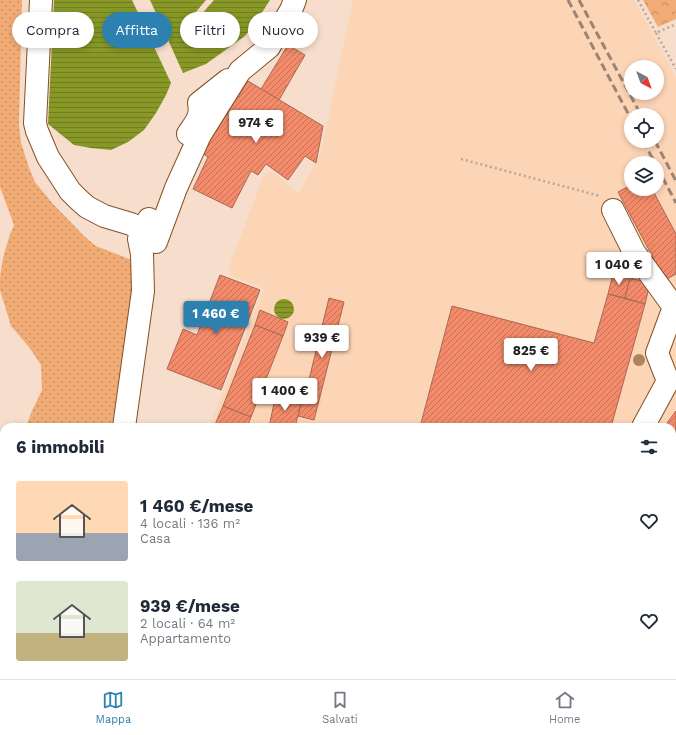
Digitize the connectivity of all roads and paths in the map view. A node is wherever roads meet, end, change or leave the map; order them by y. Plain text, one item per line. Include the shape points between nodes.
1 (41, 0) edge
2 (295, 0) edge
3 (638, 0) edge
4 (676, 24) edge
5 (656, 33) junction
6 (676, 69) edge
7 (461, 159) dead end
8 (609, 203) joint
9 (149, 236) junction
10 (675, 307) edge
11 (125, 423) edge
12 (645, 423) edge

1 - 9 street via 35,123 48,157 70,191 87,207 104,216 131,224
2 - 9 street via 268,47 199,103 199,116 175,158 154,211
3 - 5 path
4 - 5 path
5 - 6 path
7 - 8 path
8 - 10 street via 634,252
9 - 11 street via 139,239 143,292
10 - 12 street via 657,353 668,381

